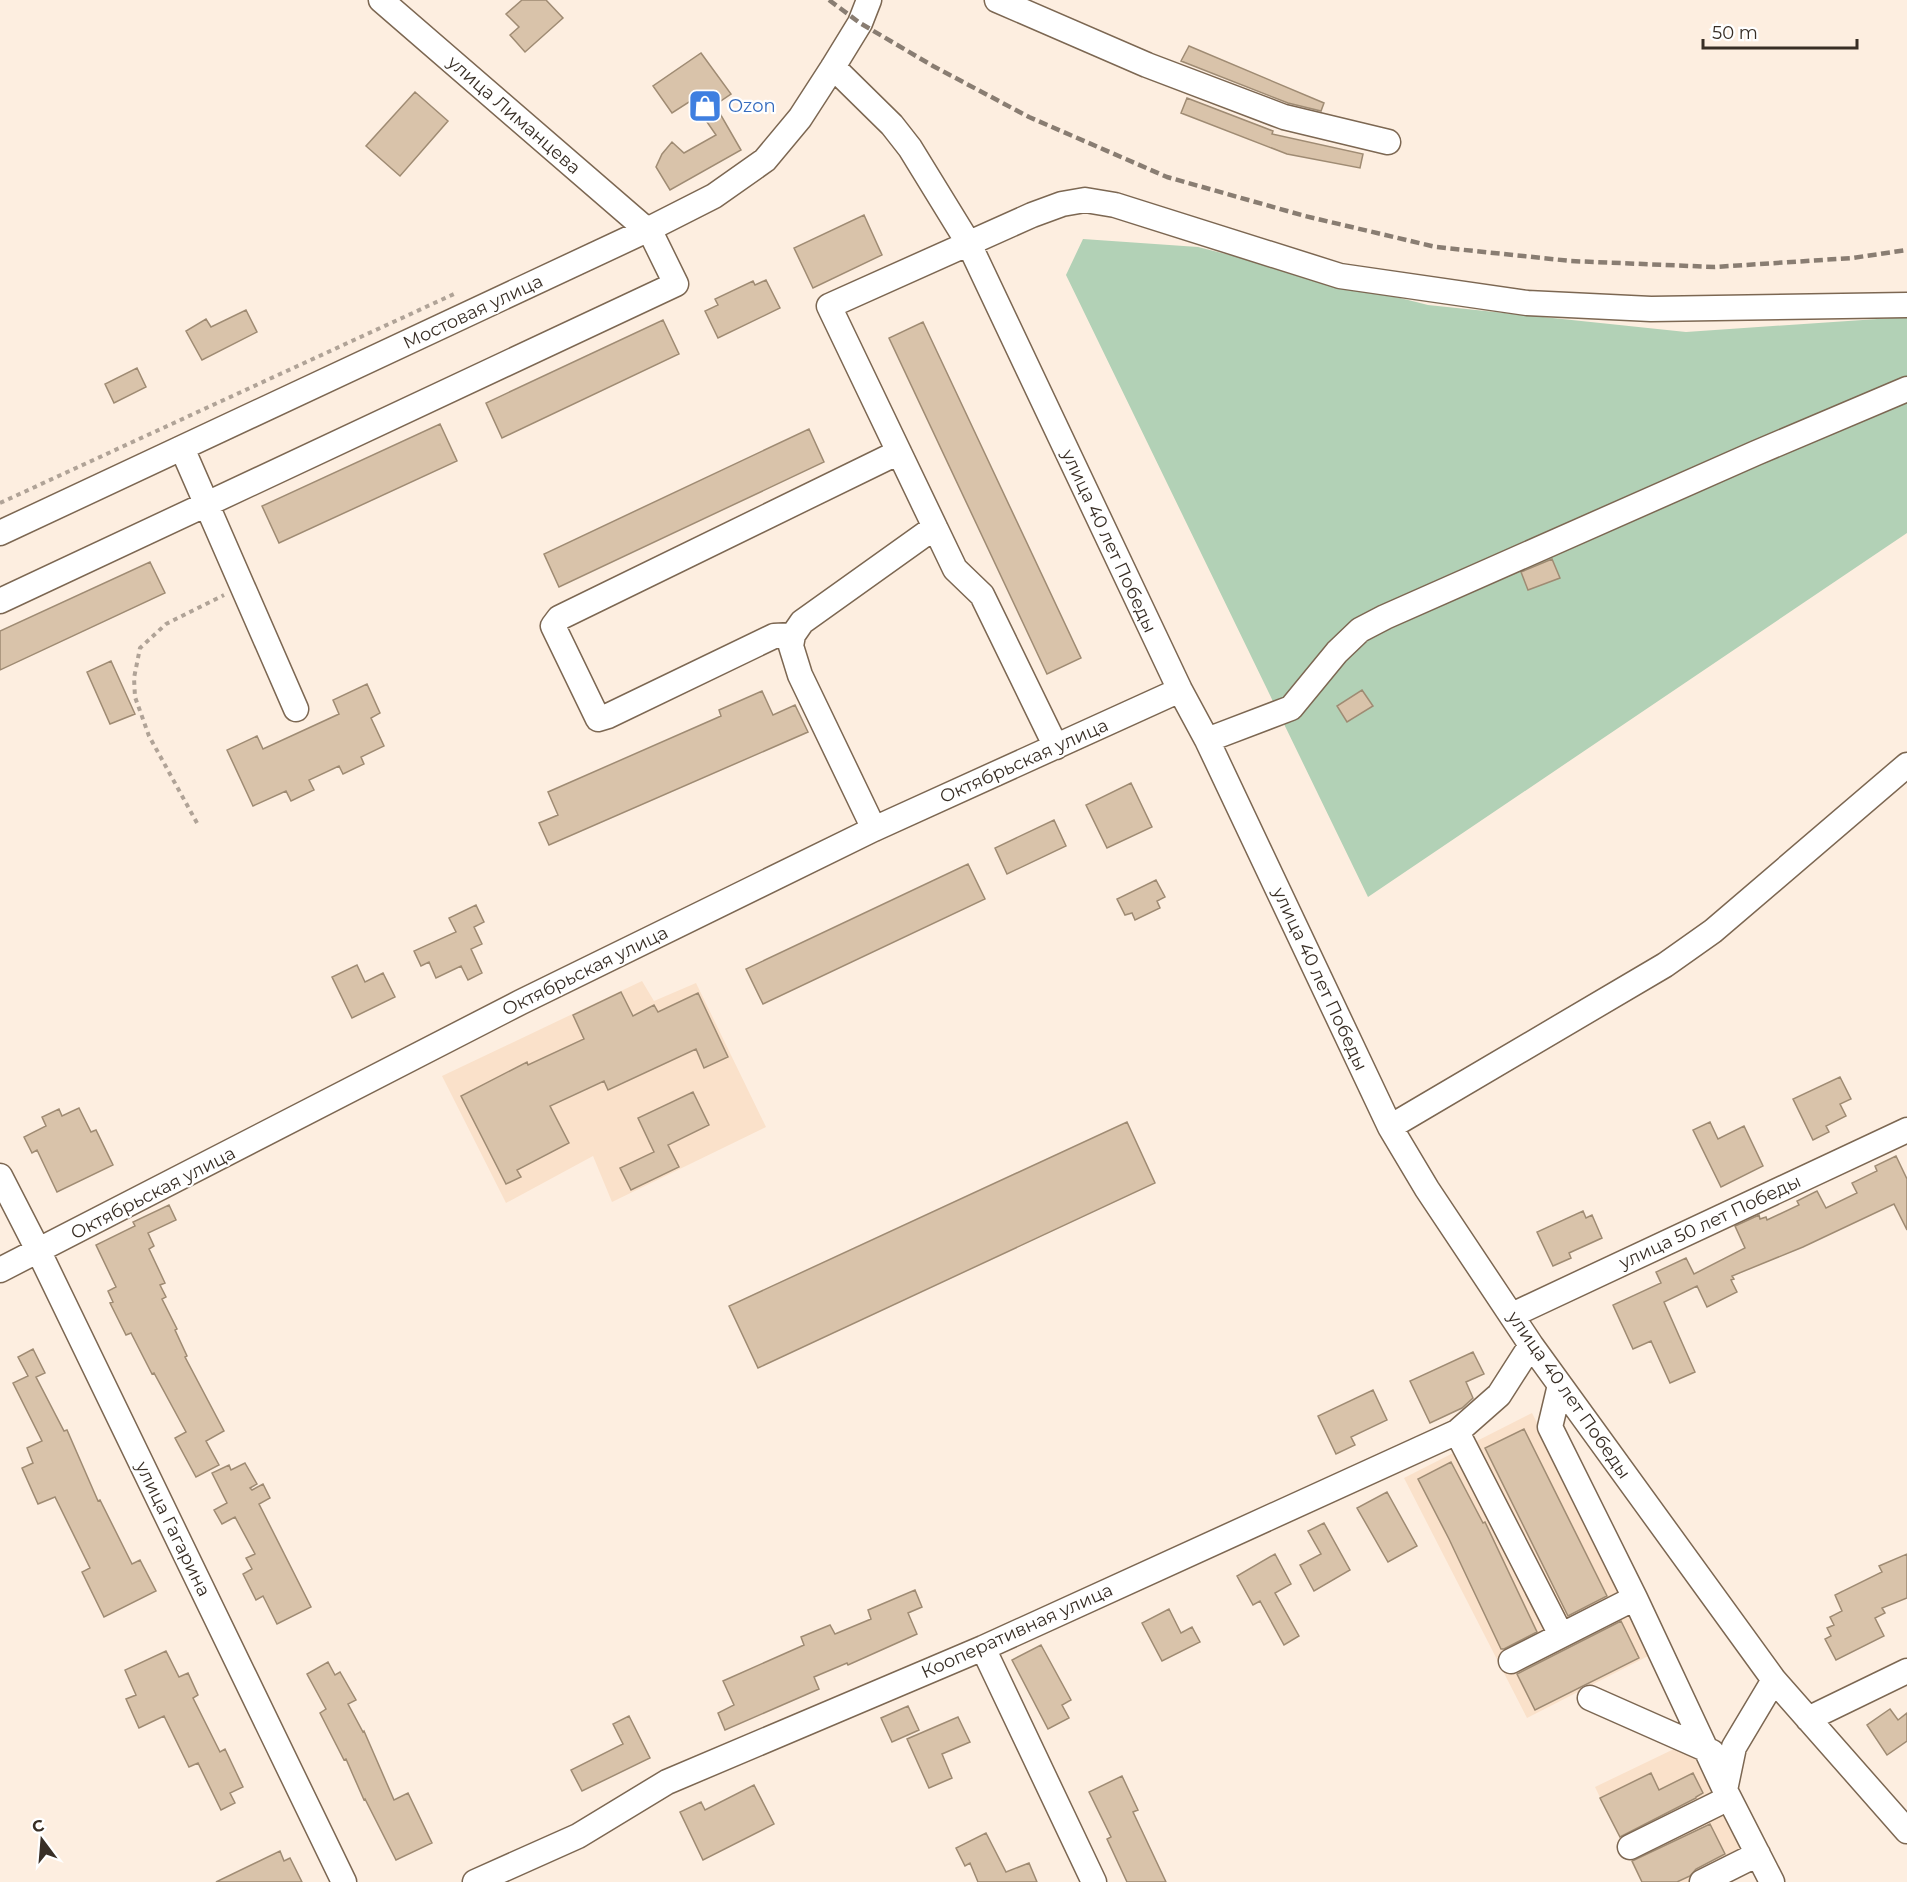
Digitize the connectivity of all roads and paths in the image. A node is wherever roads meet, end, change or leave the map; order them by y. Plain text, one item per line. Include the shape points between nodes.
1 (381, 0) edge
2 (869, 0) edge
3 (997, 0) edge
4 (833, 67) junction
5 (1388, 142) dead end
6 (648, 230) junction
7 (969, 244) junction
8 (454, 293) dead end
9 (1907, 305) edge
10 (1907, 389) edge
11 (182, 448) junction
12 (899, 452) junction
13 (0, 503) edge
14 (207, 504) junction
15 (935, 527) junction
16 (0, 533) edge
17 (243, 586) junction
18 (0, 600) edge
19 (793, 635) junction
20 (1180, 690) junction
21 (296, 709) dead end
22 (1207, 740) junction
23 (1056, 747) junction
24 (1907, 765) edge
25 (196, 823) dead end
26 (874, 829) junction
27 (1390, 1127) junction
28 (1907, 1130) edge
29 (0, 1176) edge
30 (39, 1252) junction
31 (0, 1270) edge
32 (1512, 1315) junction
33 (1532, 1345) junction
34 (1560, 1385) junction
35 (1457, 1432) junction
36 (1635, 1598) junction
37 (1561, 1635) junction
38 (983, 1648) junction
39 (1511, 1661) dead end
40 (1907, 1671) edge
41 (1774, 1680) junction
42 (1590, 1698) dead end
43 (1808, 1719) junction
44 (1707, 1751) junction
45 (1732, 1757) junction
46 (1727, 1794) junction
47 (1907, 1831) edge
48 (1630, 1847) dead end
49 (1758, 1854) junction
50 (344, 1882) edge
51 (475, 1882) edge
52 (1094, 1882) edge
53 (1702, 1882) edge
54 (1772, 1882) edge

1 - 6 street, улица Лиманцева
2 - 4 street, Мостовая улица
3 - 5 street via 1147,65 1284,117
4 - 6 street, Мостовая улица via 800,118 765,160 714,196
4 - 7 street, улица 40 лет Победы via 910,148
6 - 11 street, Мостовая улица
6 - 14 street via 676,284
7 - 9 street via 1032,215 1085,200 1115,205 1340,276 1527,303 1651,309
7 - 12 street via 829,306
7 - 20 street, улица 40 лет Победы
8 - 13 path
10 - 22 street via 1385,617 1352,637 1291,708
11 - 14 street
11 - 16 street, Мостовая улица
12 - 15 street
12 - 19 street via 559,618 553,626 598,719 774,636
14 - 17 street
14 - 18 street
15 - 19 street via 802,622
15 - 23 street via 955,569 982,595
17 - 21 street
17 - 25 path via 166,624 140,648 134,678 135,697 149,736
19 - 26 street via 791,646 800,675
20 - 22 street, улица 40 лет Победы
20 - 23 street, Октябрьская улица
22 - 27 street, улица 40 лет Победы
23 - 26 street, Октябрьская улица
24 - 27 street via 1713,931 1665,965
26 - 30 street, Октябрьская улица via 521,1002
27 - 32 street, улица 40 лет Победы
28 - 32 street, улица 50 лет Победы
29 - 30 street, улица Гагарина
30 - 31 street, Октябрьская улица
30 - 50 street, улица Гагарина
32 - 33 street, улица 40 лет Победы
33 - 34 street, улица 40 лет Победы
33 - 35 street, Кооперативная улица via 1499,1395
34 - 36 street via 1550,1427
34 - 41 street, улица 40 лет Победы
35 - 37 street
35 - 38 street, Кооперативная улица
36 - 37 street
36 - 44 street
37 - 39 street
38 - 51 street, Кооперативная улица via 667,1782 578,1836
38 - 52 street
40 - 43 street
41 - 43 street, улица 40 лет Победы
41 - 45 street via 1734,1747
42 - 44 street
43 - 47 street, улица 40 лет Победы
44 - 45 street
44 - 46 street
45 - 46 street
46 - 48 street
46 - 49 street
49 - 53 street
49 - 54 street

